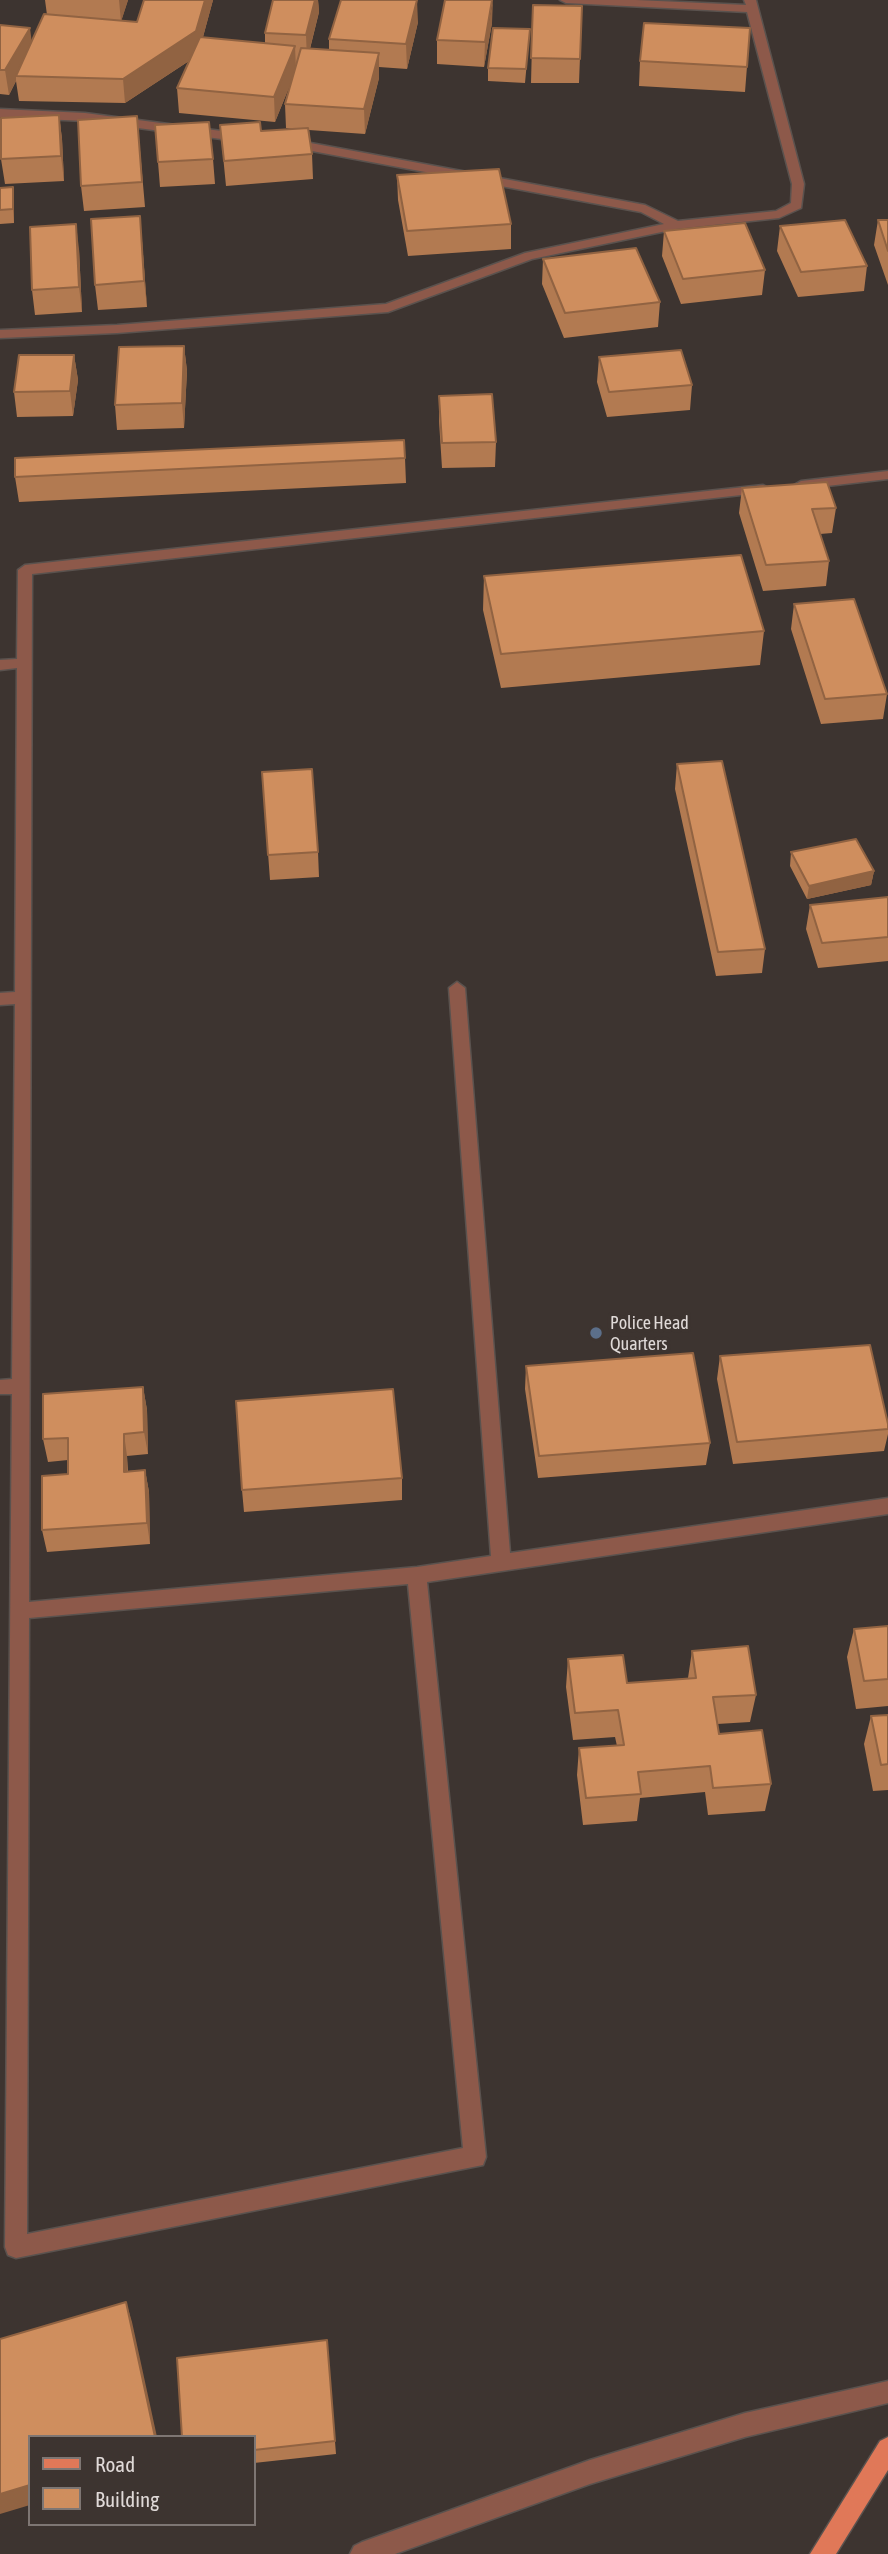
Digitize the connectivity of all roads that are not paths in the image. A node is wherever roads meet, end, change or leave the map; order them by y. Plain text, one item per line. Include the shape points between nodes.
1 (566, 0) edge
2 (752, 5) edge
3 (0, 113) edge
4 (264, 140) edge
5 (277, 142) edge
6 (676, 225) junction
7 (0, 334) edge
8 (888, 475) edge
9 (24, 663) junction
10 (0, 665) edge
11 (457, 988) dead end
12 (22, 997) junction
13 (0, 999) edge
14 (20, 1386) junction
15 (0, 1387) edge
16 (888, 1506) edge
17 (501, 1563) junction
18 (417, 1575) junction
19 (19, 1611) junction
20 (8, 2248) edge
21 (888, 2392) edge
22 (888, 2449) edge
23 (362, 2554) edge
24 (822, 2554) edge

1 - 2 street
2 - 6 street via 798,184 797,205 779,214
3 - 4 street via 85,117
5 - 6 street via 645,209
6 - 7 street via 529,256 388,308
8 - 9 street via 25,569
9 - 10 street
9 - 12 street
11 - 17 street
12 - 13 street
12 - 14 street
14 - 15 street
14 - 19 street
16 - 17 street
17 - 18 street
18 - 19 street
18 - 20 street via 475,2157
19 - 20 street
21 - 23 street via 745,2425 590,2472
22 - 24 main road

